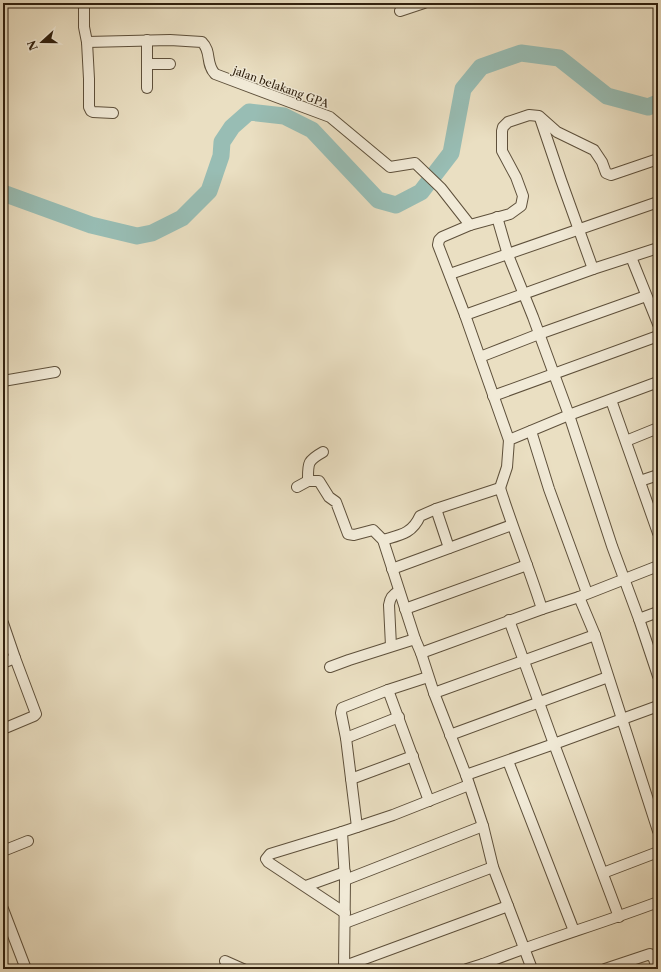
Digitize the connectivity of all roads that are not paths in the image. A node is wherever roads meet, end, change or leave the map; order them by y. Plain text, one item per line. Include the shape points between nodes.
1 (84, 3) edge
2 (424, 3) edge
3 (400, 11) dead end
4 (147, 40) junction
5 (87, 42) junction
6 (148, 64) junction
7 (170, 64) dead end
8 (147, 88) dead end
9 (113, 113) dead end
10 (539, 116) junction
11 (658, 159) edge
12 (658, 202) edge
13 (497, 218) junction
14 (470, 226) junction
15 (579, 230) junction
16 (658, 248) edge
17 (508, 255) junction
18 (631, 257) junction
19 (593, 269) junction
20 (450, 274) junction
21 (524, 293) junction
22 (646, 296) junction
23 (465, 315) junction
24 (658, 324) edge
25 (539, 334) junction
26 (658, 336) edge
27 (480, 357) junction
28 (55, 372) dead end
29 (554, 374) junction
30 (3, 381) edge
31 (658, 382) edge
32 (493, 396) junction
33 (611, 400) junction
34 (569, 415) junction
35 (658, 428) edge
36 (531, 431) junction
37 (509, 440) junction
38 (626, 441) junction
39 (323, 452) dead end
40 (658, 475) edge
41 (308, 481) junction
42 (640, 481) junction
43 (297, 487) dead end
44 (500, 488) junction
45 (436, 509) junction
46 (656, 520) edge
47 (512, 525) junction
48 (658, 533) edge
49 (383, 540) junction
50 (449, 548) junction
51 (527, 565) junction
52 (658, 566) edge
53 (392, 569) junction
54 (624, 578) junction
55 (399, 591) junction
56 (583, 595) junction
57 (542, 608) junction
58 (406, 609) junction
59 (658, 612) edge
60 (639, 619) junction
61 (509, 620) junction
62 (3, 623) edge
63 (595, 636) junction
64 (415, 639) junction
65 (391, 646) junction
66 (421, 652) junction
67 (15, 658) junction
68 (525, 661) junction
69 (656, 661) edge
70 (3, 663) edge
71 (330, 667) dead end
72 (658, 676) edge
73 (428, 677) junction
74 (608, 677) junction
75 (388, 690) junction
76 (434, 694) junction
77 (539, 702) junction
78 (658, 706) edge
79 (398, 717) junction
80 (622, 719) junction
81 (3, 729) edge
82 (450, 735) junction
83 (346, 738) junction
84 (554, 744) junction
85 (413, 756) junction
86 (508, 761) junction
87 (466, 775) junction
88 (351, 779) junction
89 (469, 785) junction
90 (429, 801) junction
91 (483, 826) junction
92 (357, 827) junction
93 (658, 831) edge
94 (342, 832) junction
95 (28, 841) dead end
96 (3, 851) edge
97 (658, 852) edge
98 (493, 867) junction
99 (603, 873) junction
100 (345, 876) junction
101 (306, 886) junction
102 (658, 902) edge
103 (508, 906) junction
104 (3, 908) edge
105 (619, 917) junction
106 (345, 918) junction
107 (574, 931) junction
108 (524, 948) junction
109 (225, 961) dead end
110 (484, 966) edge
111 (344, 967) edge
112 (26, 969) edge
113 (243, 969) edge
114 (467, 969) edge
115 (532, 969) edge
116 (605, 969) edge
117 (657, 969) edge

1 - 5 street
2 - 3 street
4 - 5 street
4 - 6 street
4 - 14 street, jalan belakang GPA via 202,42 208,51 210,69 215,74 330,117 390,167 414,163 441,188
5 - 9 street via 89,107 94,112
6 - 7 street
6 - 8 street
10 - 11 street via 557,132 594,150 606,173 611,175
10 - 13 street via 522,117 508,122 504,127 502,152 523,196 521,206 517,210
10 - 15 street
12 - 15 street
13 - 14 street
13 - 17 street
14 - 20 street via 440,240 438,245
15 - 17 street
15 - 19 street
16 - 18 street
17 - 20 street
17 - 21 street
18 - 19 street
18 - 22 street
19 - 21 street
20 - 23 street
21 - 23 street
21 - 25 street
22 - 24 street
22 - 25 street
23 - 27 street
25 - 27 street
25 - 29 street
26 - 29 street
27 - 32 street
28 - 30 street
29 - 32 street
29 - 34 street
31 - 33 street
32 - 37 street
33 - 34 street
33 - 38 street
34 - 36 street
34 - 54 street
35 - 38 street
36 - 37 street
36 - 56 street
37 - 44 street via 507,467
38 - 42 street
39 - 41 street via 312,458 308,466
40 - 42 street
41 - 43 street
41 - 49 street via 319,481 329,497 336,502 348,534 373,530
42 - 46 street
44 - 45 street
44 - 47 street
45 - 49 street via 420,516 411,530
45 - 50 street
46 - 48 street
47 - 50 street
47 - 51 street
49 - 53 street
50 - 53 street
51 - 57 street
51 - 58 street
52 - 54 street
53 - 55 street
54 - 56 street
54 - 60 street
55 - 58 street
55 - 65 street via 393,594 389,605
56 - 57 street
56 - 63 street
57 - 61 street
58 - 64 street
59 - 60 street
60 - 69 street
61 - 66 street
61 - 68 street
62 - 67 street
63 - 68 street
63 - 74 street
64 - 65 street
64 - 66 street
65 - 71 street
66 - 73 street
67 - 70 street
67 - 81 street via 36,714
68 - 76 street
68 - 77 street
69 - 72 street
73 - 75 street
73 - 76 street
74 - 77 street
74 - 80 street
75 - 79 street
75 - 83 street via 342,708
76 - 82 street
77 - 82 street
77 - 84 street
78 - 80 street
79 - 83 street
79 - 85 street
80 - 84 street
80 - 93 street
82 - 87 street
83 - 88 street
84 - 86 street
84 - 99 street
85 - 88 street
85 - 90 street
86 - 87 street
86 - 107 street
87 - 89 street
88 - 92 street
89 - 90 street
89 - 91 street
90 - 92 street
91 - 98 street
91 - 100 street
92 - 94 street
94 - 100 street
94 - 101 street via 266,857 268,862
95 - 96 street
97 - 99 street
98 - 103 street
98 - 106 street
99 - 105 street
100 - 101 street
100 - 106 street
101 - 106 street
102 - 105 street
103 - 108 street
103 - 111 street
104 - 112 street
105 - 107 street
106 - 111 street
107 - 108 street
108 - 110 street
108 - 115 street
109 - 113 street
110 - 114 street
116 - 117 street via 650,954

